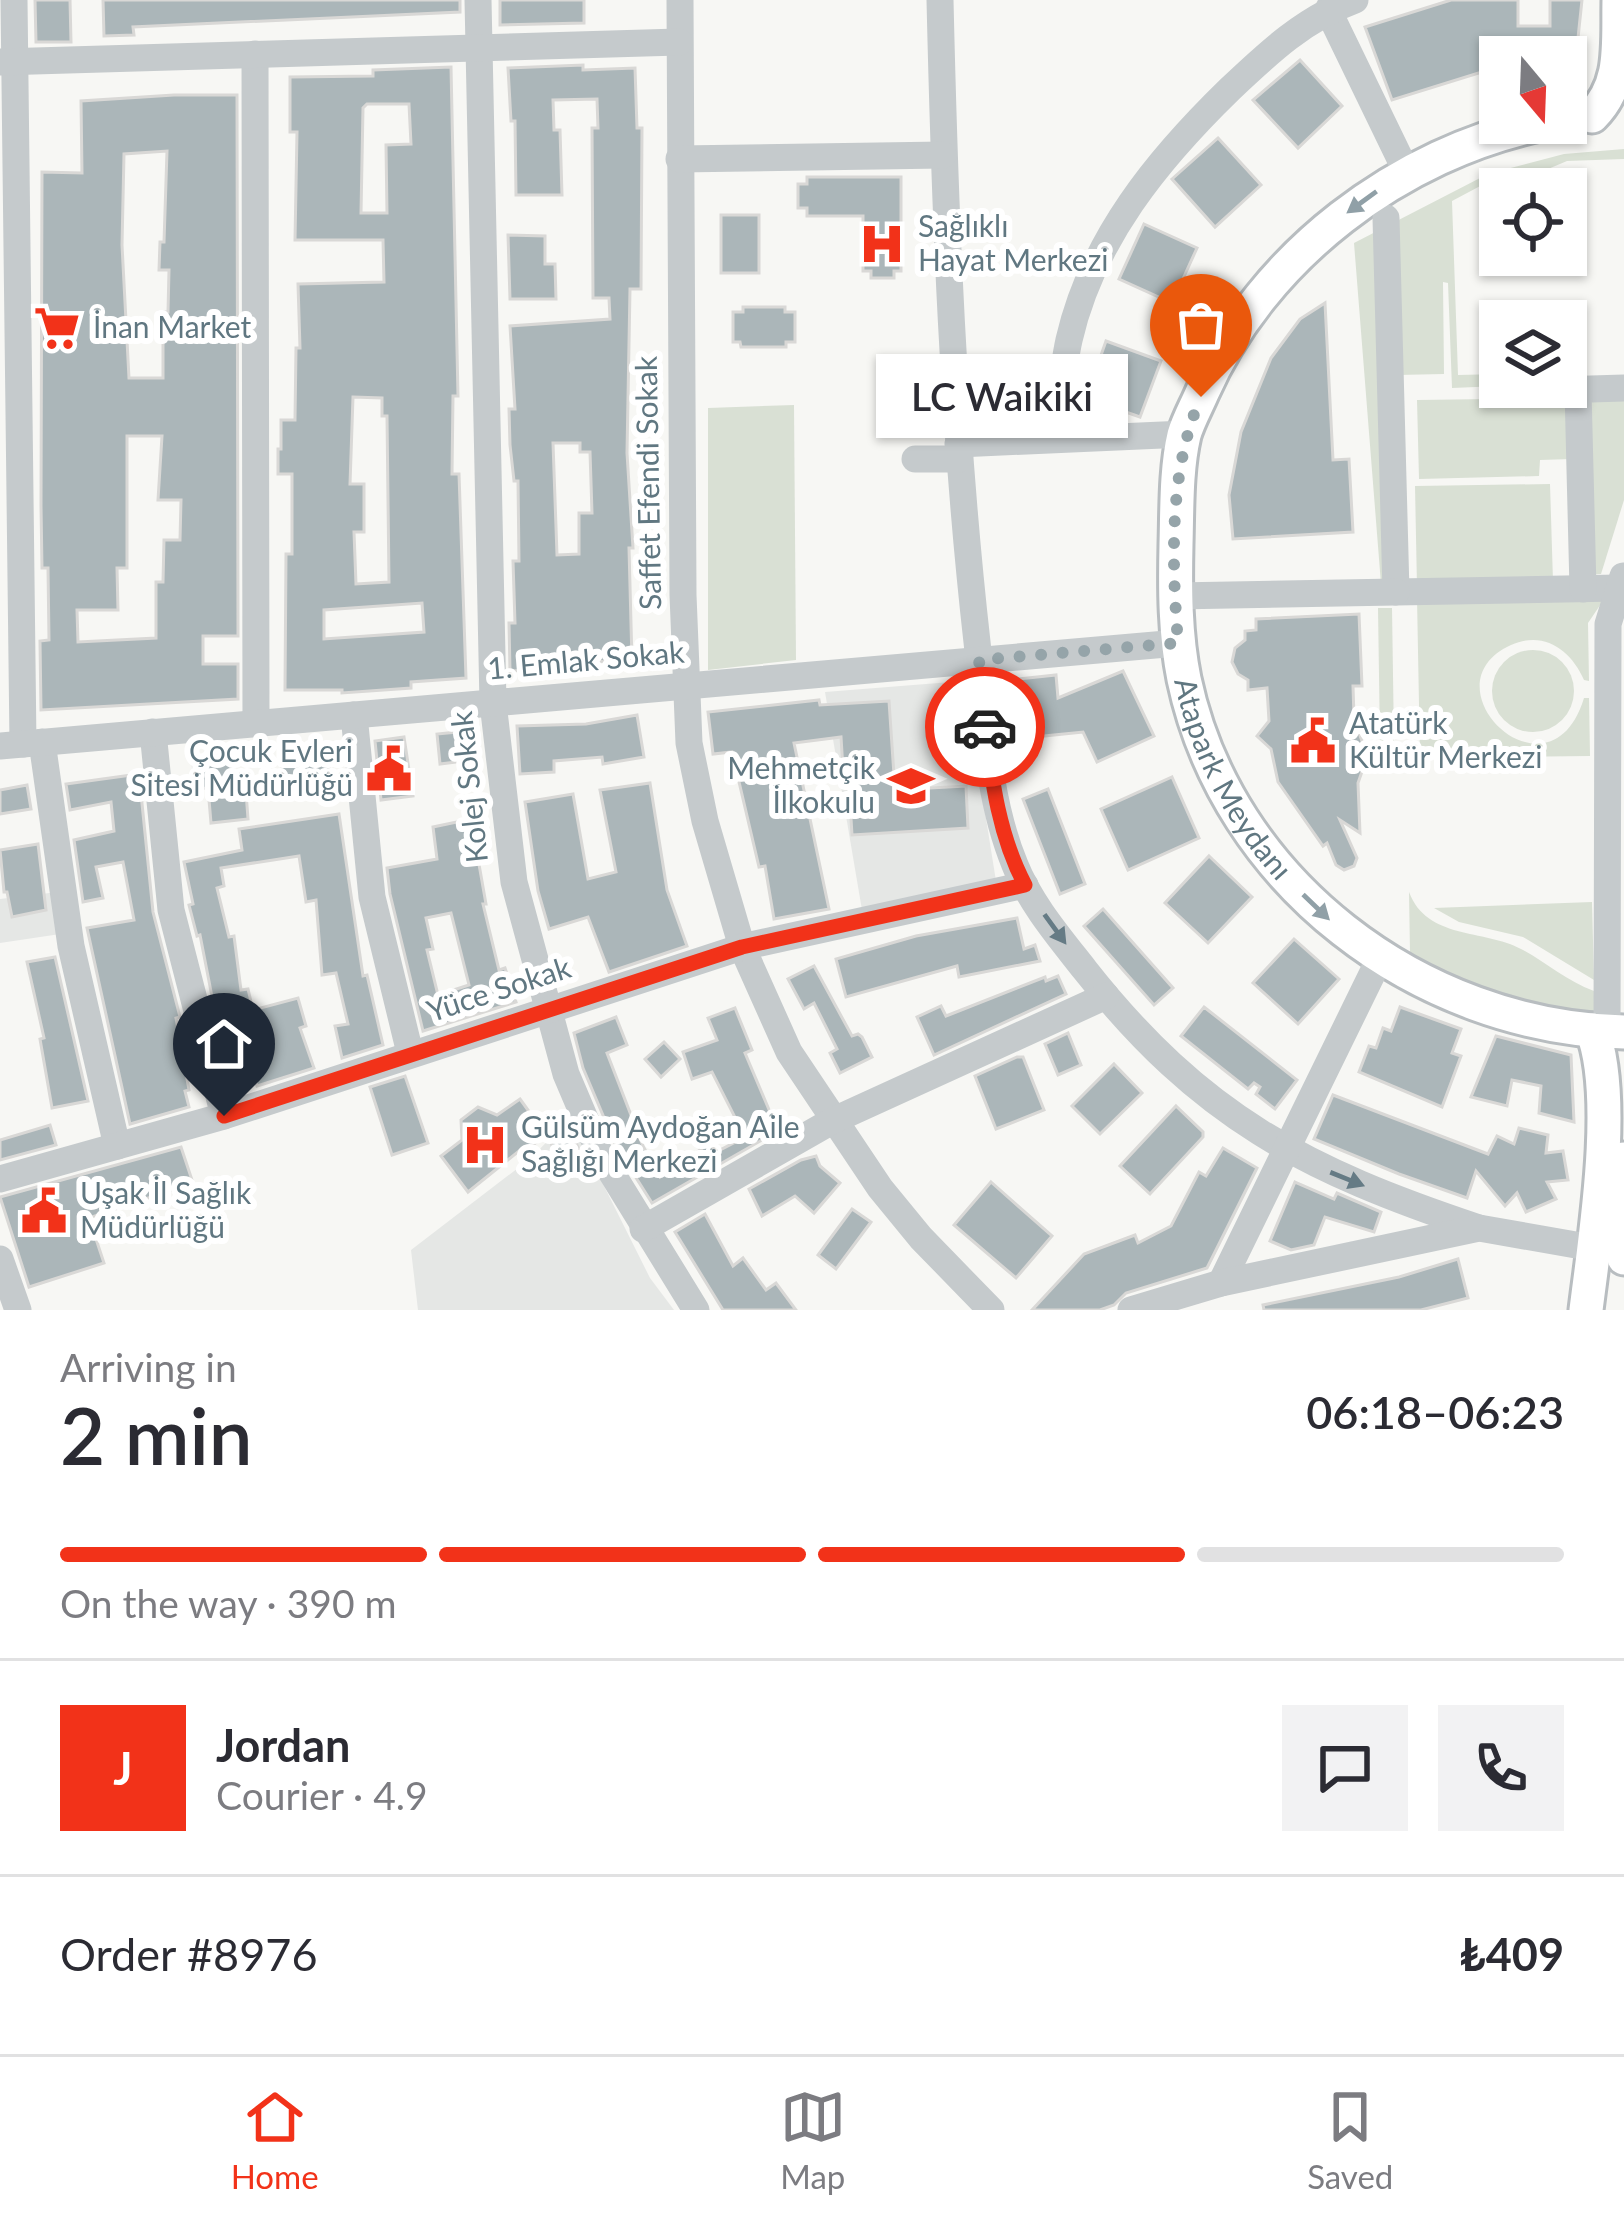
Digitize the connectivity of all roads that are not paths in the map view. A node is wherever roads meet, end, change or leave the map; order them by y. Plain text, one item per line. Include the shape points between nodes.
1 (14, 0) edge
2 (478, 0) edge
3 (680, 0) edge
4 (940, 0) edge
5 (1619, 0) edge
6 (1339, 3) edge
7 (679, 41) junction
8 (476, 48) junction
9 (255, 54) junction
10 (7, 62) edge
11 (1594, 117) edge
12 (1479, 141) edge
13 (944, 155) junction
14 (679, 160) junction
15 (1407, 173) junction
16 (1386, 218) dead end
17 (9, 388) edge
18 (1624, 388) edge
19 (1185, 434) junction
20 (1055, 439) junction
21 (959, 451) junction
22 (915, 459) dead end
23 (10, 554) edge
24 (1622, 581) edge
25 (1583, 589) junction
26 (1396, 592) junction
27 (1174, 596) junction
28 (1178, 643) junction
29 (979, 660) junction
30 (687, 686) junction
31 (493, 703) junction
32 (354, 715) junction
33 (256, 724) junction
34 (153, 732) junction
35 (1617, 737) edge
36 (22, 744) edge
37 (1025, 885) junction
38 (742, 947) junction
39 (1380, 958) junction
40 (1106, 997) junction
41 (545, 1009) junction
42 (1608, 1031) edge
43 (410, 1054) junction
44 (224, 1116) junction
45 (832, 1120) junction
46 (118, 1146) junction
47 (1286, 1150) junction
48 (1624, 1160) edge
49 (0, 1179) edge
50 (1479, 1228) junction
51 (643, 1229) junction
52 (1608, 1253) edge
53 (0, 1259) edge
54 (1221, 1283) junction
55 (18, 1310) edge
56 (696, 1310) edge
57 (991, 1310) edge
58 (1130, 1310) edge
59 (1586, 1310) edge

1 - 10 street
2 - 8 street, Kolej Sokak
3 - 7 street, Saffet Efendi Sokak
4 - 13 street
5 - 11 main road via 1617,83
6 - 15 street
6 - 20 street via 1281,42 1209,110 1122,214 1069,340
7 - 8 street
7 - 14 street, Saffet Efendi Sokak
8 - 9 street
8 - 31 street, Kolej Sokak
9 - 10 street
9 - 33 street
10 - 17 street
12 - 15 main road, Atapark Meydanı
13 - 14 street
13 - 21 street
14 - 30 street, Saffet Efendi Sokak
15 -> 19 main road, Atapark Meydanı via 1321,236 1248,313 1216,360
16 - 26 street
17 - 23 street
18 - 25 street via 1568,390
19 - 20 street
19 - 27 main road, Atapark Meydanı
20 - 21 street
21 - 22 street
21 - 29 street
23 - 36 street
24 - 25 street
24 - 35 street via 1608,624
25 - 26 street
26 - 27 street
27 - 28 main road, Atapark Meydanı
28 - 29 street, 1. Emlak Sokak
28 -> 39 main road, Atapark Meydanı via 1204,742 1246,823 1306,897
29 - 30 street, 1. Emlak Sokak
29 - 37 street via 994,789
30 - 31 street, 1. Emlak Sokak
30 - 38 street, Saffet Efendi Sokak via 700,802
31 - 32 street, 1. Emlak Sokak
31 - 41 street, Kolej Sokak via 514,882
32 - 33 street, 1. Emlak Sokak
32 - 43 street via 372,897
33 - 34 street, 1. Emlak Sokak
34 - 36 street, 1. Emlak Sokak
34 - 44 street via 171,910
35 - 42 street
36 - 46 street
37 - 38 street, Yüce Sokak
37 -> 40 street
38 - 41 street, Yüce Sokak
38 - 45 street, Saffet Efendi Sokak via 789,1052
39 - 42 main road, Atapark Meydanı via 1462,1000
39 - 47 street
40 - 45 street
40 - 47 street via 1196,1089
41 - 43 street, Yüce Sokak
41 - 51 street, Kolej Sokak via 600,1154
42 - 52 main road
43 - 44 street, Yüce Sokak
44 - 46 street, Yüce Sokak
45 - 51 street
45 - 57 street, Saffet Efendi Sokak via 921,1238
46 - 49 street, Yüce Sokak
47 -> 50 street
47 - 54 street
48 - 52 main road
50 - 52 street
50 - 54 street
51 - 56 street, Kolej Sokak
52 - 59 main road
53 - 55 street
54 - 58 street

